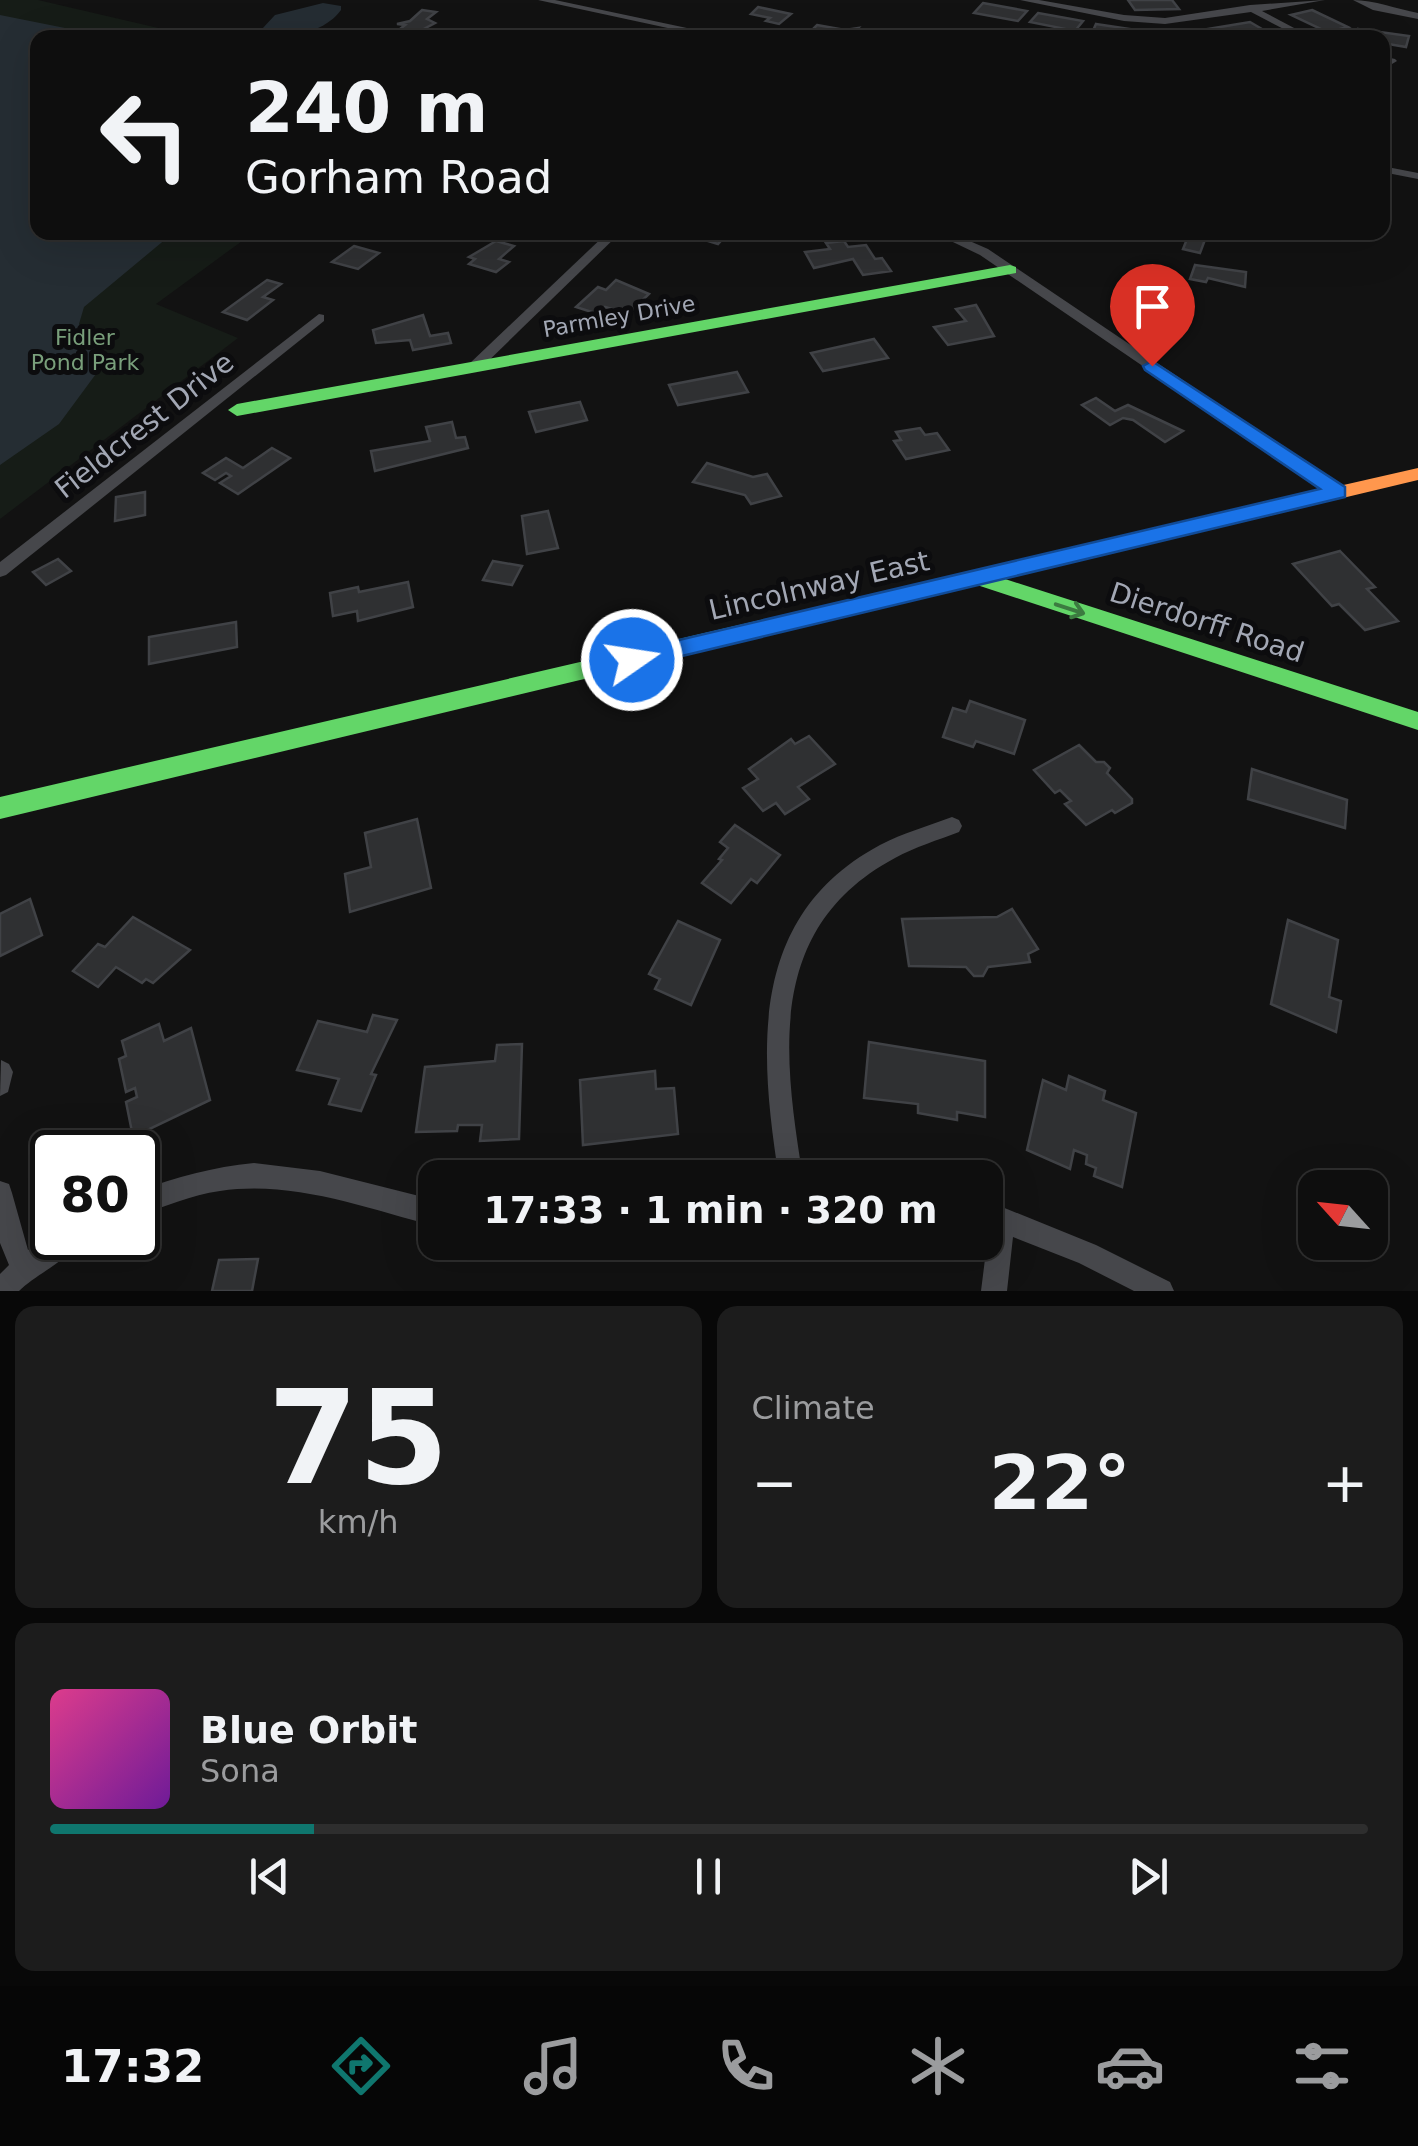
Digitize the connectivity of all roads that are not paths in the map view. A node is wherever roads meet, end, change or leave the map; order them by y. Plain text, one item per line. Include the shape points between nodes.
1 (542, 0) edge
2 (1024, 0) edge
3 (1320, 0) edge
4 (1357, 0) edge
5 (1370, 0) edge
6 (1250, 8) junction
7 (1418, 12) edge
8 (690, 30) edge
9 (1294, 30) edge
10 (1390, 170) edge
11 (1418, 176) edge
12 (607, 240) edge
13 (963, 240) edge
14 (1010, 270) junction
15 (319, 318) dead end
16 (473, 368) junction
17 (237, 410) dead end
18 (1418, 474) edge
19 (1362, 486) junction
20 (1338, 492) junction
21 (1418, 498) edge
22 (0, 571) edge
23 (978, 578) junction
24 (1418, 721) edge
25 (0, 808) edge
26 (952, 826) dead end
27 (1, 1072) edge
28 (0, 1084) edge
29 (788, 1160) edge
30 (0, 1193) edge
31 (160, 1195) edge
32 (418, 1208) edge
33 (1003, 1220) edge
34 (36, 1260) edge
35 (994, 1260) edge
36 (23, 1269) junction
37 (1, 1291) edge
38 (994, 1291) edge
39 (1161, 1291) edge

1 - 8 street
2 - 6 street via 1151,20
3 - 6 street
4 - 7 street
5 - 7 street
6 - 9 street
10 - 11 street
12 - 16 street
13 - 14 street
14 - 16 main road, Parmley Drive
14 - 20 street
15 - 22 street, Fieldcrest Drive
16 - 17 main road, Parmley Drive
18 - 19 main road, Lincolnway East
19 - 20 main road, Lincolnway East
19 - 21 main road
20 - 23 main road, Lincolnway East
23 -> 24 main road, Dierdorff Road
23 - 25 main road, Lincolnway East
26 - 29 street via 883,853 851,874 803,931 788,964 774,1032
27 - 28 street
30 - 36 street
31 - 32 street via 208,1177 300,1176
33 - 39 street
34 - 36 street
35 - 38 street
36 - 37 street

